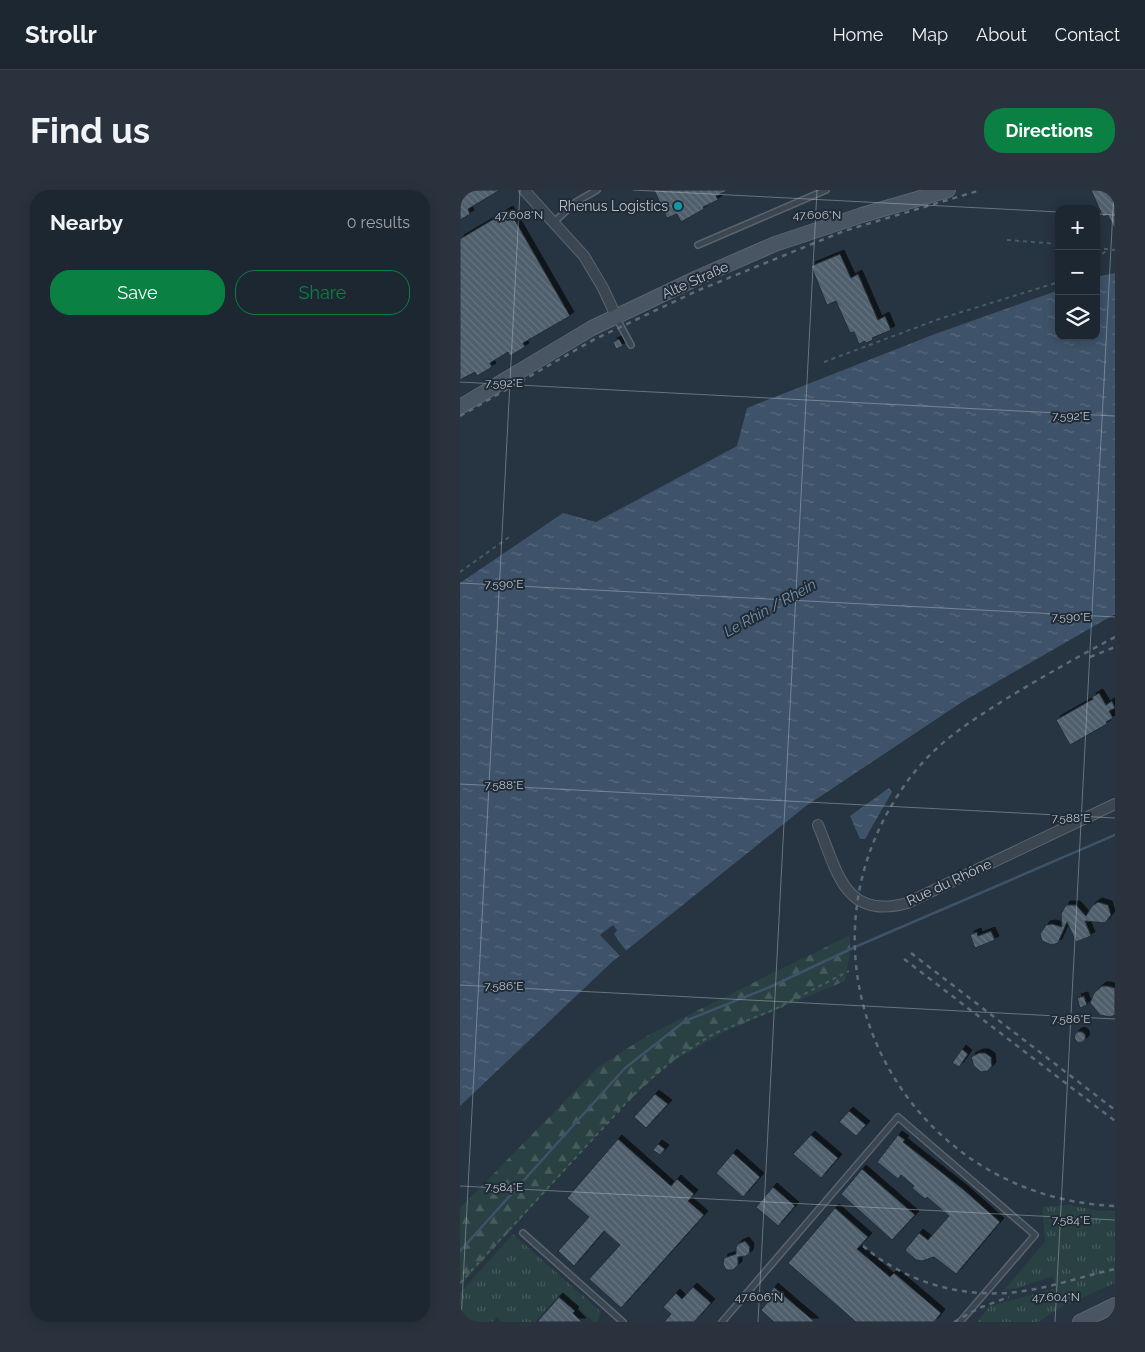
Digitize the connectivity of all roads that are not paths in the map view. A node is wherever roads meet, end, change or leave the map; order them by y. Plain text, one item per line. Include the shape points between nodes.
1 (524, 190) edge
2 (598, 190) edge
3 (826, 190) edge
4 (948, 190) edge
5 (554, 222) junction
6 (698, 245) dead end
7 (616, 316) junction
8 (630, 345) dead end
9 (460, 407) edge
10 (1115, 804) edge
11 (818, 825) dead end
12 (523, 1233) dead end
13 (1115, 1305) edge
14 (623, 1322) edge
15 (722, 1322) edge
16 (960, 1322) edge
17 (1080, 1322) edge

1 - 5 street
2 - 5 lane via 576,202
3 - 6 lane
4 - 7 street, Alte Straße via 775,244
5 - 7 street via 584,256
7 - 8 lane
7 - 9 street, Alte Straße
10 - 11 street, Rue du Rhône via 907,902 888,907 858,901 851,895 842,882
12 - 14 lane
13 - 17 street
15 - 16 lane via 898,1117 1035,1235

